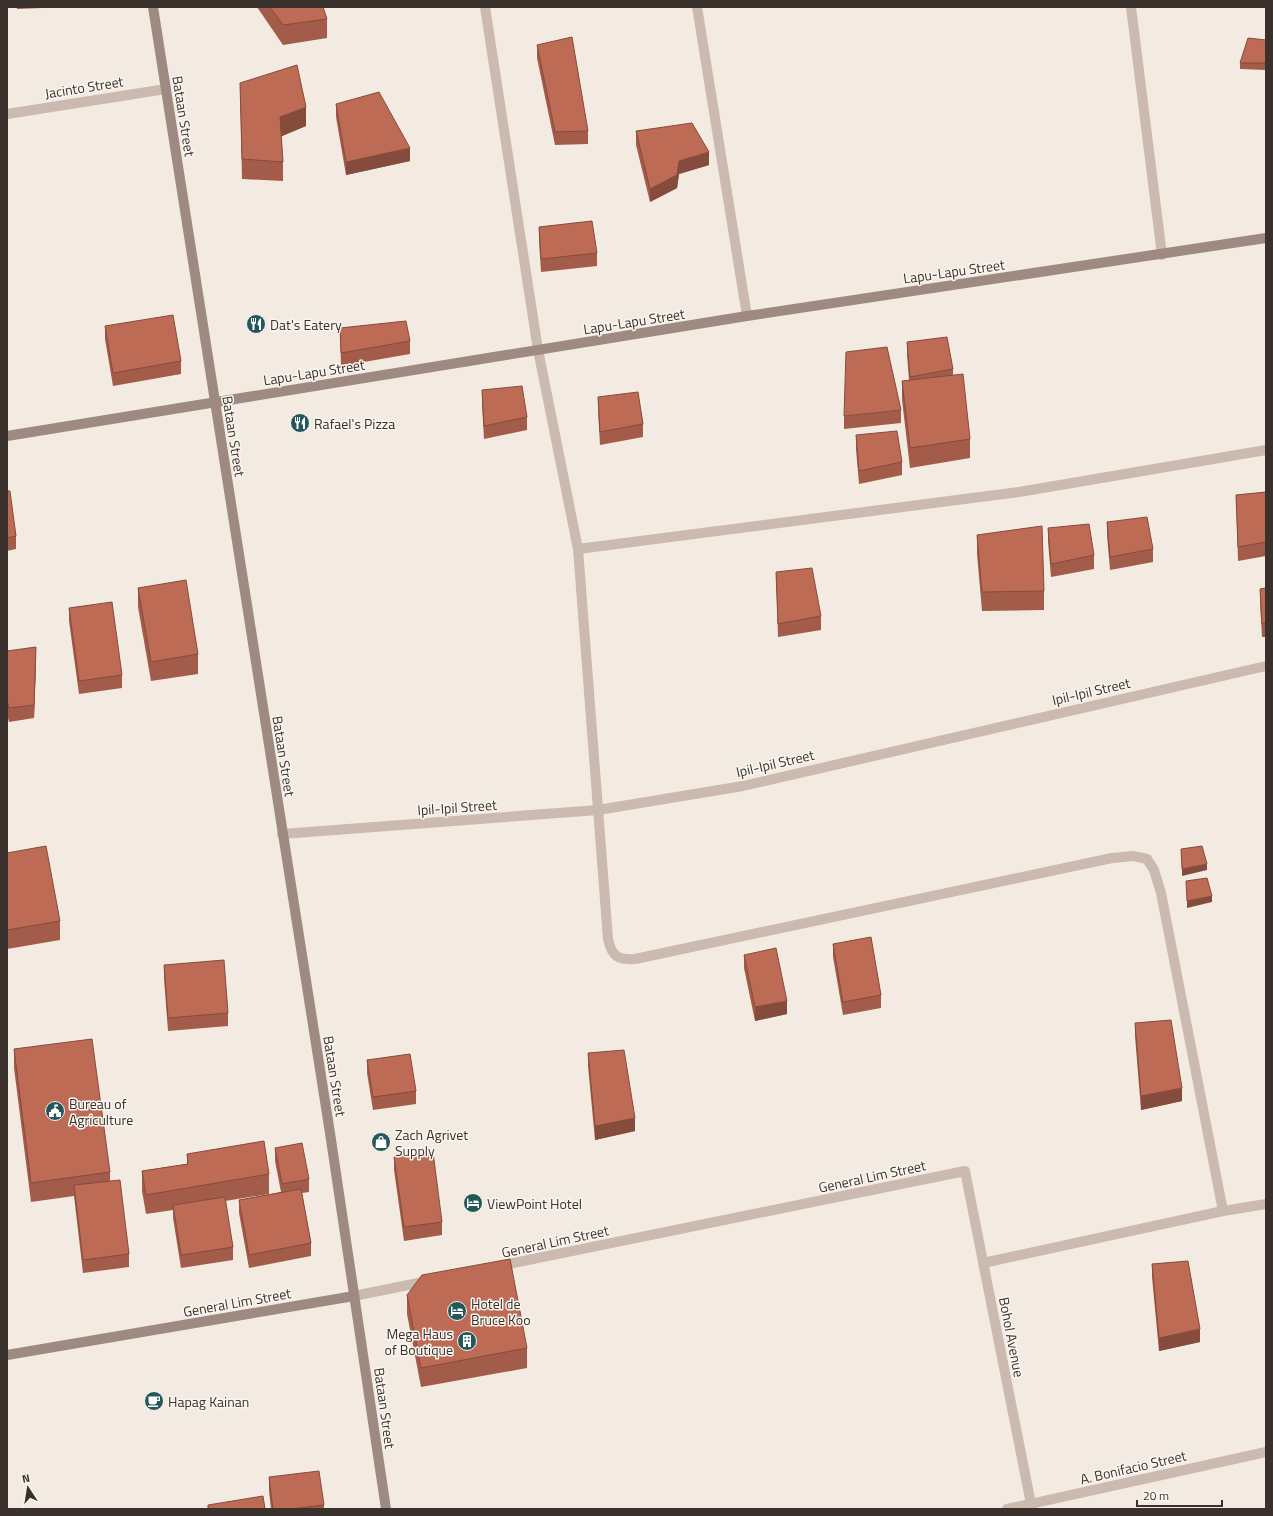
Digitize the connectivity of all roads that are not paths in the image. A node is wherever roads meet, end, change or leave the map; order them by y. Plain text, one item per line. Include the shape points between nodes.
1 (153, 7) edge
2 (485, 7) edge
3 (697, 7) edge
4 (1131, 7) edge
5 (166, 89) junction
6 (7, 114) edge
7 (1266, 238) edge
8 (1162, 255) junction
9 (747, 316) junction
10 (538, 350) junction
11 (214, 403) junction
12 (7, 436) edge
13 (1266, 450) edge
14 (578, 549) junction
15 (1266, 666) edge
16 (598, 810) junction
17 (282, 834) junction
18 (965, 1171) joint
19 (1266, 1204) edge
20 (1223, 1212) junction
21 (983, 1263) junction
22 (487, 1269) edge
23 (440, 1278) edge
24 (354, 1296) junction
25 (7, 1355) edge
26 (1266, 1452) edge
27 (1031, 1506) edge
28 (386, 1509) edge
29 (1007, 1509) edge

1 - 5 street, Bataan Street
2 - 10 street
3 - 9 street
4 - 8 street
5 - 6 street, Jacinto Street
5 - 11 street, Bataan Street
7 - 8 street, Lapu-Lapu Street
8 - 9 street, Lapu-Lapu Street
9 - 10 street, Lapu-Lapu Street
10 - 11 street, Lapu-Lapu Street
10 - 14 street
11 - 12 street, Lapu-Lapu Street
11 - 17 street, Bataan Street
13 - 14 street via 1019,492
14 - 16 street
15 - 16 street, Ipil-Ipil Street via 743,786
16 - 17 street, Ipil-Ipil Street
16 - 20 street via 608,939 610,948 616,956 624,959 1112,858 1134,856 1147,859 1154,870 1161,893
17 - 24 street, Bataan Street
18 - 21 street, Bohol Avenue
18 - 22 street, General Lim Street
19 - 20 street
20 - 21 street
21 - 27 street, Bohol Avenue
23 - 24 street, General Lim Street
24 - 25 street, General Lim Street
24 - 28 street, Bataan Street
26 - 27 street, A. Bonifacio Street
27 - 29 street, A. Bonifacio Street

